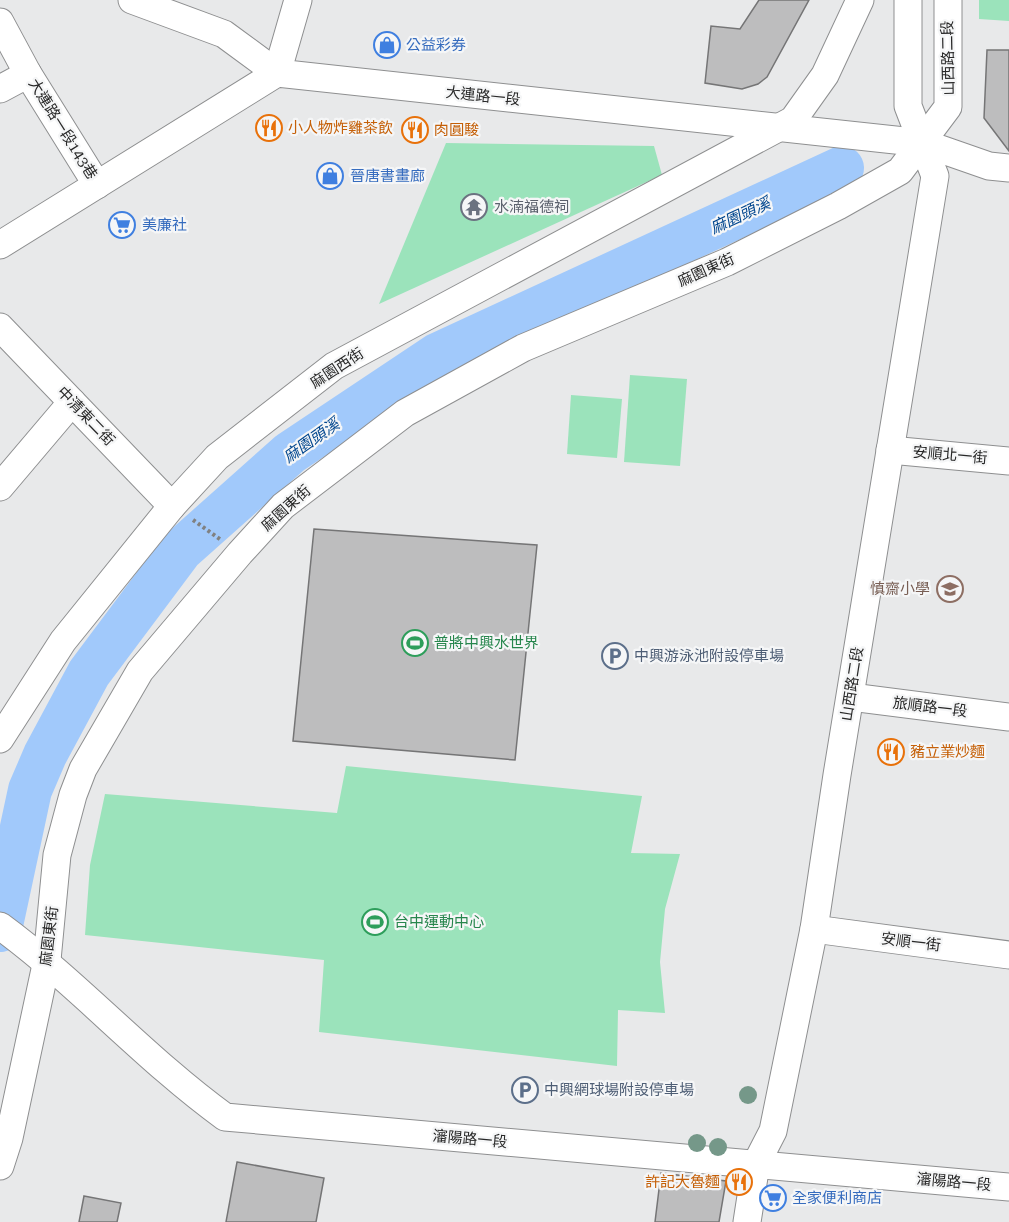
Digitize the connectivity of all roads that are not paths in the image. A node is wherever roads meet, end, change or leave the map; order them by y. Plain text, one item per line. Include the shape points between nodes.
1 (132, 0) edge
2 (298, 0) edge
3 (860, 0) edge
4 (909, 0) edge
5 (948, 0) edge
6 (0, 22) edge
7 (277, 73) junction
8 (28, 74) junction
9 (0, 89) edge
10 (782, 126) junction
11 (923, 143) junction
12 (1009, 168) edge
13 (97, 185) junction
14 (0, 245) edge
15 (0, 327) edge
16 (72, 402) junction
17 (890, 450) junction
18 (1009, 461) edge
19 (0, 488) edge
20 (172, 506) junction
21 (851, 698) junction
22 (1009, 717) edge
23 (0, 740) edge
24 (814, 929) junction
25 (10, 933) edge
26 (1009, 955) edge
27 (47, 960) junction
28 (756, 1164) junction
29 (0, 1166) edge
30 (1009, 1187) edge
31 (747, 1222) edge

1 - 7 street via 224,34
2 - 7 street
3 - 10 street, 麻園西街 via 825,75 793,120
4 - 11 street, 山西路二段 via 908,106
5 - 11 street, 山西路二段 via 948,107
6 - 8 street, 大連路一段143巷
7 - 10 street, 大連路一段
7 - 13 street
8 - 9 street, 大連路一段143巷
8 - 13 street, 大連路一段143巷
10 - 11 street, 大連路一段
10 - 20 street, 麻園西街 via 334,366 217,457
11 - 12 street, 大連路一段 via 989,166
11 - 17 street, 山西路二段 via 935,176
11 - 27 street, 麻園東街 via 900,171 838,206 728,262 523,348 405,414 283,506 140,671 82,769 57,855
13 - 14 street
15 - 16 street, 中清東二街
16 - 19 street
16 - 20 street, 中清東二街
17 - 18 street, 安順北一街
17 - 21 street, 山西路二段
20 - 23 street, 麻園西街 via 63,641
21 - 22 street, 旅順路一段
21 - 24 street, 山西路二段
24 - 26 street, 安順一街
24 - 28 street, 山西路二段 via 773,1131
25 - 27 street, 瀋陽路一段
27 - 28 street, 瀋陽路一段 via 188,1090 225,1117
27 - 29 street, 麻園東街
28 - 30 street, 瀋陽路一段
28 - 31 street, 山西路二段

